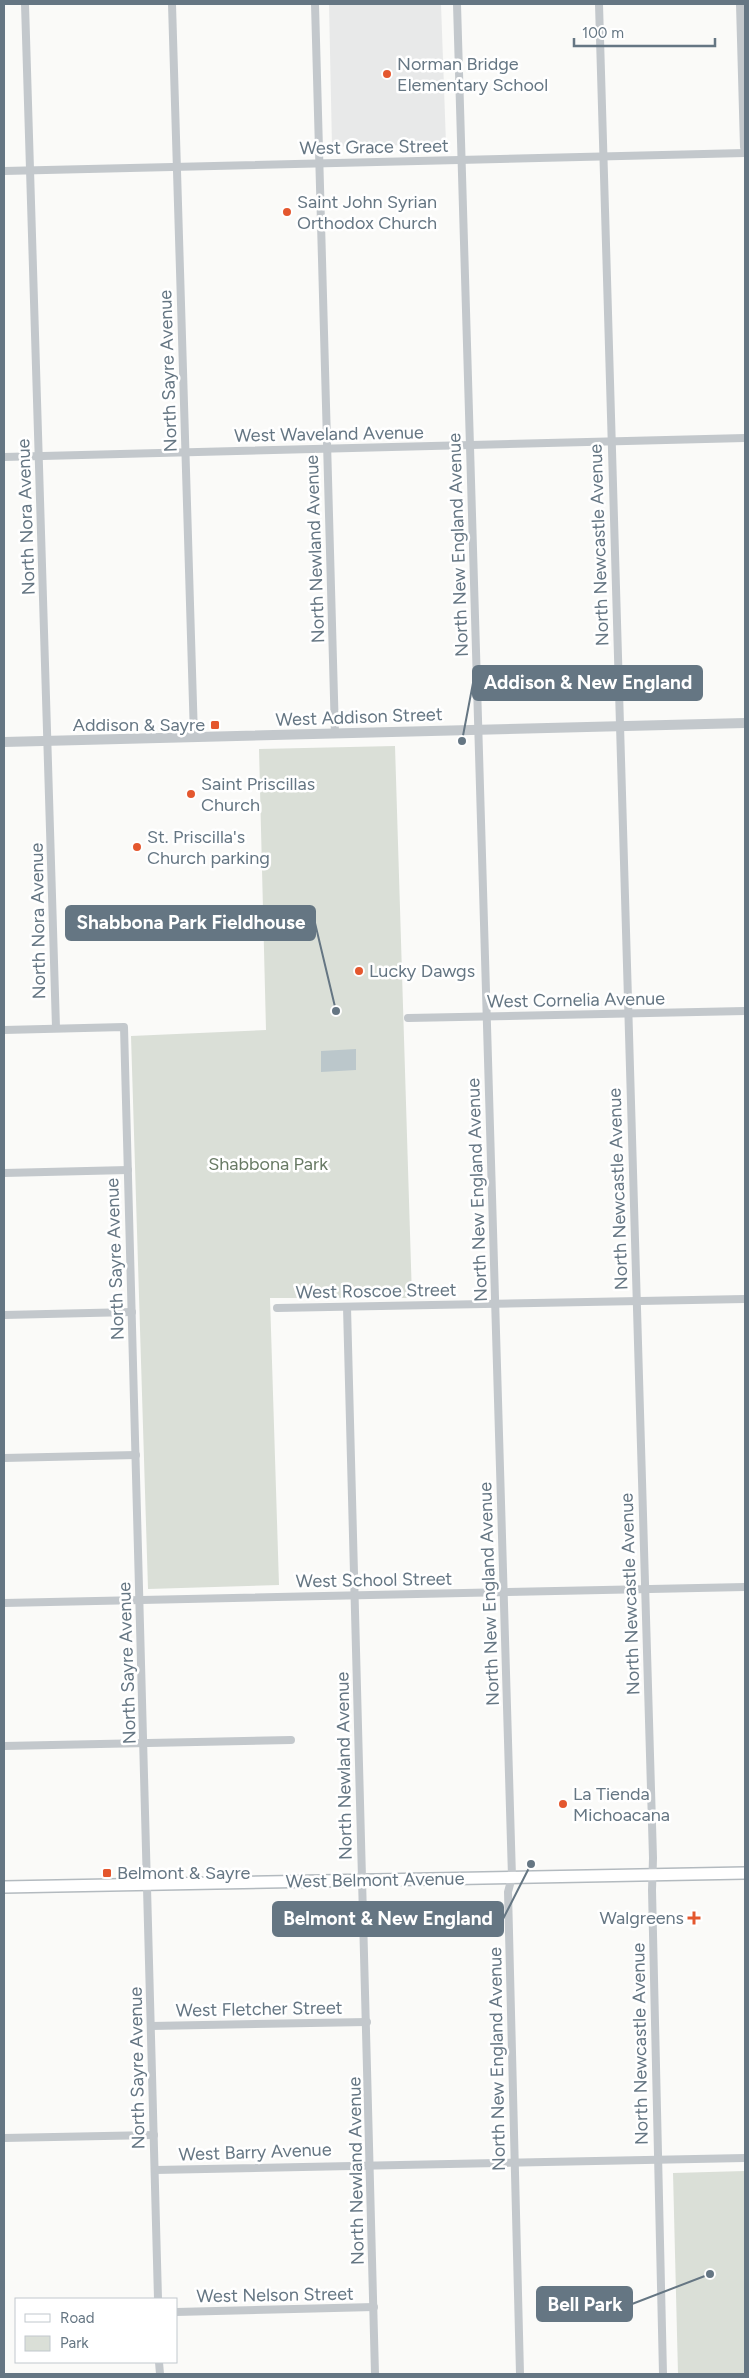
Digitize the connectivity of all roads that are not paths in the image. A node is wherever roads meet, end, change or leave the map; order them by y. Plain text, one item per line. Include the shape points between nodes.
1 (26, 4) edge
2 (172, 4) edge
3 (314, 4) edge
4 (456, 4) edge
5 (599, 4) edge
6 (741, 4) edge
7 (745, 99) edge
8 (745, 147) edge
9 (745, 153) edge
10 (604, 156) junction
11 (461, 160) junction
12 (319, 163) junction
13 (177, 167) junction
14 (4, 171) edge
15 (31, 171) junction
16 (745, 438) edge
17 (612, 442) junction
18 (470, 445) junction
19 (327, 449) junction
20 (185, 452) junction
21 (39, 456) junction
22 (4, 457) edge
23 (745, 723) edge
24 (620, 726) junction
25 (479, 730) junction
26 (335, 734) junction
27 (194, 737) junction
28 (48, 741) junction
29 (4, 742) edge
30 (745, 1011) edge
31 (628, 1014) junction
32 (487, 1016) junction
33 (408, 1018) dead end
34 (56, 1028) junction
35 (4, 1030) edge
36 (128, 1170) junction
37 (4, 1173) edge
38 (745, 1299) edge
39 (637, 1301) junction
40 (495, 1304) junction
41 (347, 1307) junction
42 (277, 1308) dead end
43 (132, 1312) junction
44 (4, 1315) edge
45 (136, 1455) junction
46 (4, 1458) edge
47 (745, 1587) edge
48 (645, 1589) junction
49 (504, 1592) junction
50 (354, 1595) junction
51 (140, 1600) junction
52 (4, 1603) edge
53 (291, 1740) dead end
54 (144, 1743) junction
55 (4, 1746) edge
56 (745, 1873) edge
57 (652, 1874) junction
58 (512, 1877) junction
59 (362, 1880) junction
60 (148, 1884) junction
61 (4, 1887) edge
62 (367, 2022) junction
63 (151, 2026) junction
64 (154, 2135) junction
65 (4, 2138) edge
66 (745, 2158) edge
67 (658, 2160) junction
68 (514, 2161) junction
69 (370, 2164) junction
70 (155, 2170) junction
71 (158, 2298) edge
72 (374, 2307) junction
73 (178, 2312) edge
74 (376, 2374) edge
75 (520, 2374) edge
76 (663, 2374) edge

1 - 15 street, North Nora Avenue
2 - 13 street, North Sayre Avenue
3 - 12 street, North Newland Avenue
4 - 11 street, North New England Avenue
5 - 10 street, North Newcastle Avenue
6 - 7 street
7 - 8 street
9 - 10 street, West Grace Street
10 - 11 street, West Grace Street
10 - 17 street, North Newcastle Avenue
11 - 12 street, West Grace Street
11 - 18 street, North New England Avenue
12 - 13 street, West Grace Street
12 - 19 street, North Newland Avenue
13 - 15 street, West Grace Street
13 - 20 street, North Sayre Avenue
14 - 15 street, West Grace Street
15 - 21 street, North Nora Avenue
16 - 17 street, West Waveland Avenue
17 - 18 street, West Waveland Avenue
17 - 24 street, North Newcastle Avenue
18 - 19 street, West Waveland Avenue
18 - 25 street, North New England Avenue
19 - 20 street, West Waveland Avenue
19 - 26 street, North Newland Avenue
20 - 21 street, West Waveland Avenue
20 - 27 street, North Sayre Avenue
21 - 22 street, West Waveland Avenue
21 - 28 street, North Nora Avenue
23 - 24 street, West Addison Street
24 - 25 street, West Addison Street
24 - 31 street, North Newcastle Avenue
25 - 26 street, West Addison Street
25 - 32 street, North New England Avenue
26 - 27 street, West Addison Street
27 - 28 street, West Addison Street
28 - 29 street, West Addison Street
28 - 34 street, North Nora Avenue
30 - 31 street, West Cornelia Avenue
31 - 32 street, West Cornelia Avenue
31 - 39 street, North Newcastle Avenue
32 - 33 street, West Cornelia Avenue
32 - 40 street, North New England Avenue
34 - 35 street
34 - 36 street, North Sayre Avenue via 124,1027
36 - 37 street
36 - 43 street, North Sayre Avenue
38 - 39 street, West Roscoe Street
39 - 40 street, West Roscoe Street
39 - 48 street, North Newcastle Avenue
40 - 41 street, West Roscoe Street
40 - 49 street, North New England Avenue
41 - 42 street, West Roscoe Street
41 - 50 street, North Newland Avenue
43 - 44 street
43 - 45 street, North Sayre Avenue
45 - 46 street
45 - 51 street, North Sayre Avenue
47 - 48 street, West School Street
48 - 49 street, West School Street
48 - 57 street, North Newcastle Avenue
49 - 50 street, West School Street
49 - 58 street, North New England Avenue
50 - 51 street, West School Street
50 - 59 street, North Newland Avenue
51 - 52 street, West School Street
51 - 54 street, North Sayre Avenue
53 - 54 street
54 - 55 street
54 - 60 street, North Sayre Avenue
56 - 57 main road, West Belmont Avenue
57 - 58 main road, West Belmont Avenue
57 - 67 street, North Newcastle Avenue
58 - 59 main road, West Belmont Avenue
58 - 68 street, North New England Avenue via 508,1892
59 - 60 main road, West Belmont Avenue
59 - 62 street, North Newland Avenue
60 - 61 main road, West Belmont Avenue
60 - 63 street, North Sayre Avenue
62 - 63 street, West Fletcher Street
62 - 69 street, North Newland Avenue
63 - 64 street, North Sayre Avenue
64 - 65 street, West Barry Avenue
64 - 70 street, North Sayre Avenue
66 - 67 street, West Barry Avenue
67 - 68 street, West Barry Avenue
67 - 76 street, North Newcastle Avenue
68 - 69 street, West Barry Avenue
68 - 75 street, North New England Avenue
69 - 70 street, West Barry Avenue
69 - 72 street, North Newland Avenue
70 - 71 street, North Sayre Avenue
72 - 73 street, West Nelson Street
72 - 74 street, North Newland Avenue

